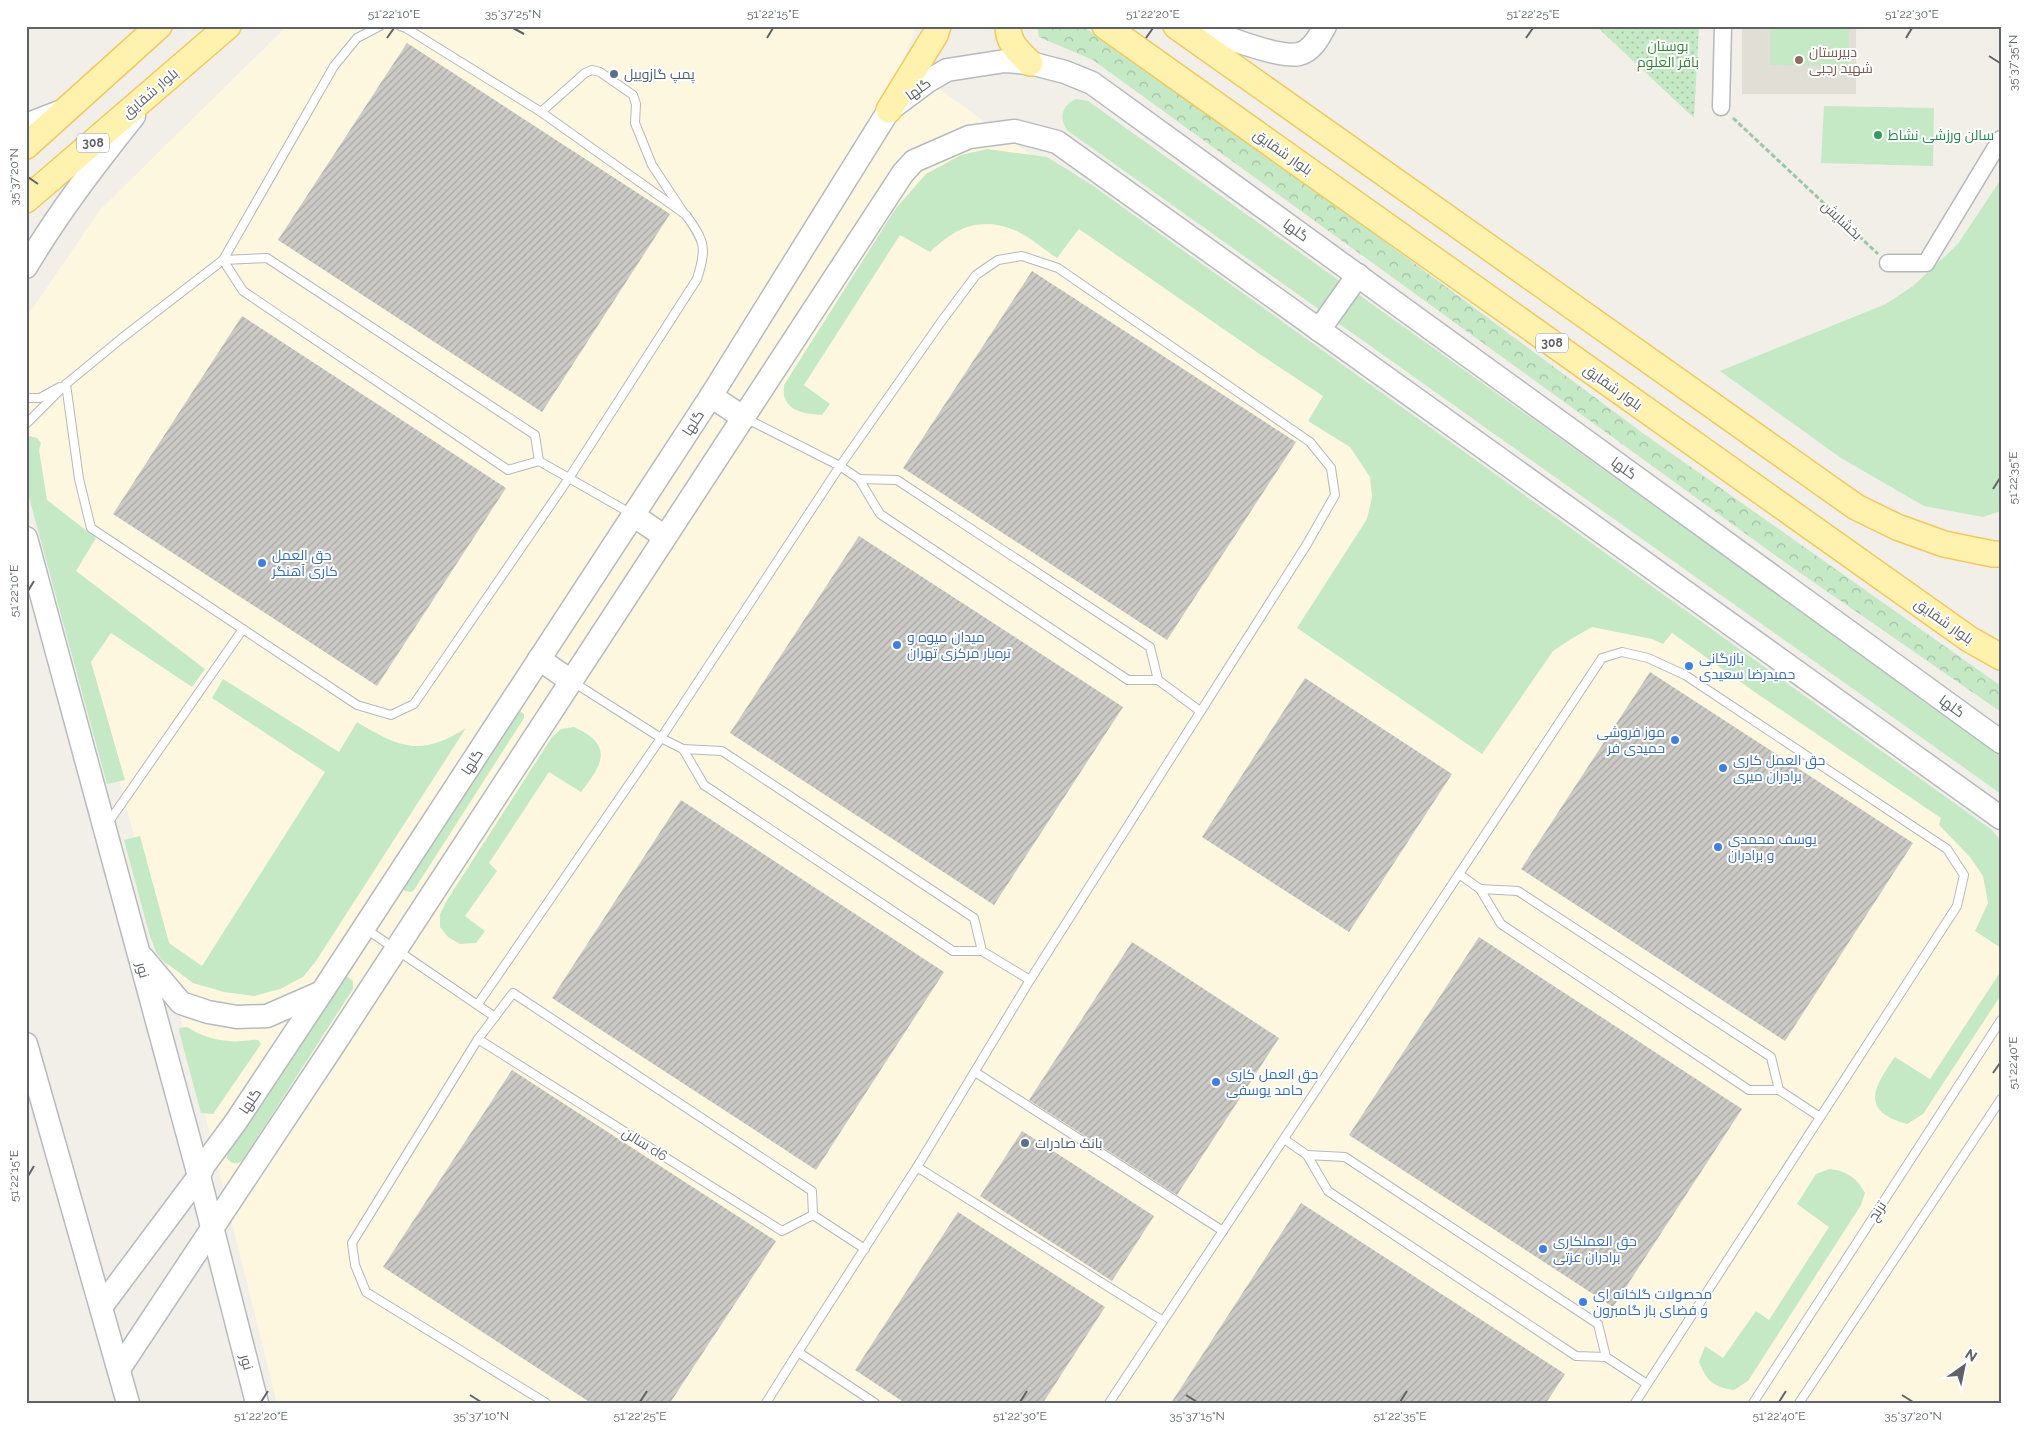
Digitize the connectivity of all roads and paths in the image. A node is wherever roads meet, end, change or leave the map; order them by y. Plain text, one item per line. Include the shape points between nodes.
1 (159, 26) edge
2 (228, 26) edge
3 (380, 26) edge
4 (400, 26) edge
5 (938, 26) edge
6 (1008, 26) edge
7 (1105, 26) edge
8 (1176, 26) edge
9 (1197, 26) edge
10 (1325, 26) edge
11 (1723, 26) edge
12 (1030, 63) junction
13 (159, 85) junction
14 (72, 107) junction
15 (1722, 107) joint
16 (889, 110) junction
17 (542, 112) junction
18 (26, 125) edge
19 (2001, 139) edge
20 (26, 146) edge
21 (26, 200) edge
22 (686, 215) junction
23 (223, 260) junction
24 (1888, 263) joint
25 (26, 267) edge
26 (1358, 275) junction
27 (1319, 330) junction
28 (66, 384) junction
29 (710, 396) junction
30 (26, 398) edge
31 (744, 418) junction
32 (26, 424) edge
33 (539, 461) junction
34 (840, 466) junction
35 (569, 478) junction
36 (859, 479) junction
37 (633, 515) junction
38 (665, 537) junction
39 (26, 538) edge
40 (2001, 554) edge
41 (243, 629) junction
42 (2001, 657) edge
43 (539, 659) junction
44 (1158, 680) junction
45 (571, 681) junction
46 (1200, 711) junction
47 (661, 738) junction
48 (2001, 742) edge
49 (683, 749) junction
50 (2001, 818) edge
51 (104, 828) junction
52 (1459, 874) junction
53 (1480, 889) junction
54 (364, 928) junction
55 (396, 950) junction
56 (982, 950) junction
57 (138, 953) junction
58 (1030, 980) junction
59 (322, 992) junction
60 (478, 1004) junction
61 (495, 1017) junction
62 (2001, 1020) edge
63 (478, 1038) junction
64 (26, 1044) edge
65 (974, 1072) junction
66 (1779, 1090) junction
67 (2001, 1099) edge
68 (1820, 1117) junction
69 (1284, 1139) junction
70 (1307, 1155) junction
71 (917, 1167) junction
72 (199, 1176) junction
73 (813, 1215) junction
74 (212, 1229) junction
75 (1223, 1231) junction
76 (865, 1249) junction
77 (101, 1307) junction
78 (1163, 1321) junction
79 (798, 1352) junction
80 (1606, 1357) junction
81 (119, 1369) junction
82 (1647, 1384) junction
83 (128, 1403) edge
84 (257, 1403) edge
85 (546, 1403) edge
86 (766, 1403) edge
87 (875, 1403) edge
88 (1109, 1403) edge
89 (1635, 1403) edge
90 (1752, 1403) edge
91 (1799, 1403) edge

1 - 14 main road
2 - 13 main road, بلوار شقایق / 308
3 - 23 lane via 357,38 334,66
4 - 17 lane
5 - 16 main road
6 - 12 main road via 1008,37 1014,48
7 - 42 main road, بلوار شقایق / 308 via 1969,639
8 - 40 main road via 1856,507 1897,527 1944,544
9 - 10 street via 1275,52 1299,54 1316,43
11 - 15 street
12 - 16 street, گلها via 1005,61 947,70
12 - 26 street, گلها via 1092,83
13 - 21 main road, بلوار شقایق / 308
13 - 25 street via 85,178
14 - 18 street
14 - 20 main road
15 - 24 path, بخشایش
16 - 29 street, گلها
17 - 22 lane
17 - 22 lane via 585,73 592,70 600,72 633,96 636,123 652,165
19 - 24 street via 1926,263
22 - 35 lane via 701,236 704,258 697,279
23 - 28 lane
23 - 33 lane via 243,291 508,470
23 - 33 lane via 267,258 535,435
26 - 27 street
26 - 48 street, گلها
27 - 31 street via 1057,142 1015,132 969,137 914,161 903,173
27 - 50 street
28 - 30 lane via 40,398
28 - 32 lane
28 - 41 lane via 79,479 92,528
29 - 31 street
29 - 37 street, گلها
31 - 34 lane
31 - 38 street
33 - 35 lane
34 - 36 lane
34 - 46 lane via 976,274 998,260 1022,256 1058,268 1310,442 1331,468 1335,495
34 - 47 lane
35 - 37 lane
35 - 41 lane via 414,704 391,715 357,705
36 - 44 lane via 880,514 1128,680
36 - 44 lane via 898,480 1150,647
37 - 38 street
37 - 43 street, گلها
38 - 45 street
39 - 51 street, نور
41 - 51 lane
43 - 45 street
43 - 54 street, گلها
44 - 46 lane
45 - 47 lane
45 - 55 street
46 - 58 lane
47 - 49 lane
47 - 60 lane
49 - 56 lane via 704,785 953,951
49 - 56 lane via 722,751 974,918
51 - 57 street, نور
52 - 53 lane
52 - 68 lane via 1602,658 1622,652 1648,658 1685,674 1947,849 1964,875 1957,906
52 - 69 lane
53 - 66 lane via 1501,924 1749,1090
53 - 66 lane via 1518,891 1771,1057
54 - 55 lane
54 - 59 street, گلها
55 - 60 lane
55 - 74 street
56 - 58 lane
57 - 59 street via 181,1003 208,1012 237,1017 268,1016
57 - 72 street, نور
58 - 65 lane
59 - 72 street, گلها
60 - 61 lane
61 - 63 lane
61 - 73 lane via 513,993 812,1191
62 - 90 lane, ترنج
63 - 73 lane, سالن d6 via 782,1232
63 - 85 lane via 352,1243 354,1265 366,1292
64 - 77 street
65 - 71 lane
65 - 75 lane
66 - 68 lane
67 - 91 lane
68 - 82 lane
69 - 70 lane
69 - 75 lane
70 - 80 lane via 1328,1191 1576,1356
70 - 80 lane via 1345,1157 1598,1324
71 - 76 lane
71 - 78 lane
72 - 74 street, نور
72 - 77 street, گلها
73 - 76 lane
74 - 81 street
74 - 84 street, نور
75 - 78 lane
76 - 79 lane
77 - 81 street
78 - 88 lane
79 - 86 lane
79 - 87 lane
80 - 82 lane
81 - 83 street
82 - 89 lane

